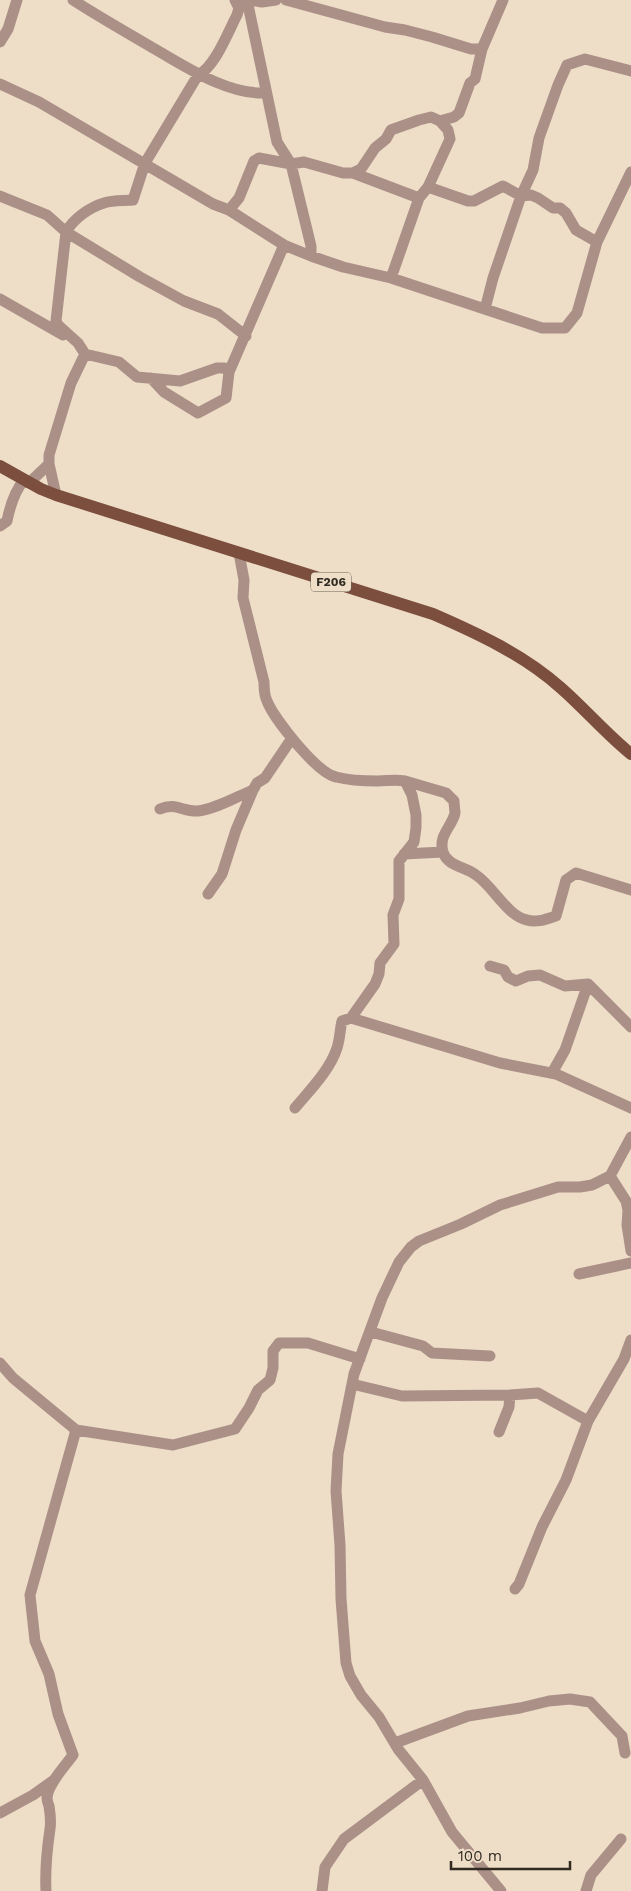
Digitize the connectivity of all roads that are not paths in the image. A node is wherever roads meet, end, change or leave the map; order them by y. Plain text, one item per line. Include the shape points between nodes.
1 (17, 0) edge
2 (73, 0) edge
3 (251, 0) edge
4 (276, 0) edge
5 (286, 0) edge
6 (503, 0) edge
7 (242, 2) edge
8 (0, 42) edge
9 (482, 48) junction
10 (631, 71) edge
11 (198, 75) junction
12 (0, 84) edge
13 (266, 94) junction
14 (459, 113) junction
15 (440, 121) junction
16 (450, 139) junction
17 (146, 163) junction
18 (291, 164) junction
19 (353, 172) junction
20 (631, 172) edge
21 (428, 187) junction
22 (0, 196) edge
23 (521, 196) junction
24 (419, 198) junction
25 (229, 210) junction
26 (66, 232) junction
27 (597, 242) junction
28 (284, 244) junction
29 (311, 256) junction
30 (391, 278) junction
31 (0, 299) edge
32 (485, 309) junction
33 (246, 336) junction
34 (78, 343) junction
35 (85, 354) junction
36 (229, 372) junction
37 (151, 378) junction
38 (49, 464) junction
39 (0, 466) edge
40 (27, 481) junction
41 (56, 495) junction
42 (0, 526) edge
43 (239, 553) junction
44 (292, 738) junction
45 (631, 754) edge
46 (404, 781) junction
47 (252, 790) junction
48 (160, 809) dead end
49 (443, 852) junction
50 (404, 854) junction
51 (631, 890) edge
52 (208, 894) dead end
53 (490, 966) dead end
54 (588, 984) junction
55 (351, 1018) junction
56 (631, 1027) edge
57 (552, 1073) junction
58 (295, 1108) dead end
59 (631, 1108) edge
60 (631, 1137) edge
61 (610, 1176) junction
62 (631, 1252) edge
63 (631, 1263) edge
64 (578, 1274) dead end
65 (371, 1332) junction
66 (631, 1340) edge
67 (490, 1356) dead end
68 (360, 1359) junction
69 (0, 1363) edge
70 (352, 1384) junction
71 (510, 1395) junction
72 (588, 1421) junction
73 (76, 1430) junction
74 (499, 1432) dead end
75 (515, 1589) dead end
76 (395, 1744) junction
77 (626, 1753) dead end
78 (54, 1780) junction
79 (423, 1780) junction
80 (0, 1812) edge
81 (621, 1839) dead end
82 (46, 1891) edge
83 (322, 1891) edge
84 (501, 1891) edge
85 (586, 1891) edge

1 - 8 street via 8,29
2 - 11 street
3 - 4 street
5 - 9 street via 471,49
6 - 9 street
7 - 11 street via 211,64
7 - 13 street
9 - 14 street via 475,79 470,83
10 - 23 street via 585,58 567,65 539,138 533,170
11 - 13 street via 251,94
11 - 17 street
12 - 17 street via 40,102
13 - 18 street via 277,142
14 - 15 street
14 - 16 street
15 - 16 street via 448,130
15 - 19 street via 425,118 391,130 361,169
16 - 21 street
17 - 25 street via 213,204
17 - 26 street via 133,200 103,203 74,220
18 - 19 street via 304,162 343,173
18 - 25 street via 259,158 254,161 239,198
18 - 29 street
19 - 24 street
20 - 27 street
21 - 23 street via 468,201 503,186
21 - 24 street
22 - 26 street via 47,214
23 - 27 street via 531,195 553,208 560,208 576,230
23 - 32 street
24 - 30 street
25 - 28 street
26 - 33 street via 140,277 218,314
26 - 34 street via 56,321
27 - 32 street via 578,313 565,328 542,328
28 - 29 street
28 - 33 street
29 - 30 street
30 - 32 street
31 - 34 street
33 - 36 street
34 - 35 street
35 - 37 street via 119,362 133,376
35 - 38 street via 72,383 49,454
36 - 37 street via 225,368 217,368 180,381
36 - 37 street via 226,398 198,414 164,392
38 - 40 street
38 - 41 street
39 - 40 main road, F206
40 - 41 main road, F206
40 - 42 street via 19,486 7,521
41 - 43 main road, F206
43 - 44 street via 244,580 242,598 265,696 271,710
43 - 45 main road, F206 via 433,614 474,632 514,654 560,688
44 - 46 street via 317,766 334,777
44 - 47 street via 270,772
46 - 49 street via 446,793 454,801 455,813 442,838
46 - 50 street via 412,795 416,815 414,842
47 - 48 street via 196,811 168,806
47 - 52 street via 222,874
49 - 50 street
49 - 51 street via 447,859 486,883 518,917 527,920 542,921 556,916 566,880 576,873
50 - 55 street via 399,861 399,899 393,915 394,944 380,963 375,984
53 - 54 street via 504,970 516,981 540,975 565,986
54 - 56 street
54 - 57 street via 566,1050
55 - 57 street via 500,1062
55 - 58 street via 342,1021 331,1061
57 - 59 street
60 - 61 street
61 - 62 street via 626,1201
61 - 65 street via 592,1185 558,1187 500,1205 419,1240 399,1262
62 - 63 street
63 - 64 street
65 - 67 street via 423,1346 432,1353
65 - 68 street
66 - 72 street via 624,1359
68 - 70 street
68 - 73 street via 308,1343 279,1343 273,1351 270,1380 258,1390 235,1429 173,1445
69 - 73 street via 12,1378
70 - 71 street via 402,1396
70 - 76 street via 336,1481 346,1663 355,1686 379,1716
71 - 72 street via 538,1393
71 - 74 street
72 - 75 street via 566,1480
73 - 78 street via 30,1595 35,1641 49,1674 58,1714 73,1755
76 - 77 street via 468,1716 570,1699 590,1702 622,1736
76 - 79 street
78 - 80 street
78 - 82 street via 47,1798 50,1830 47,1835
79 - 83 street via 344,1839 325,1867
79 - 84 street via 452,1832
81 - 85 street via 591,1875

